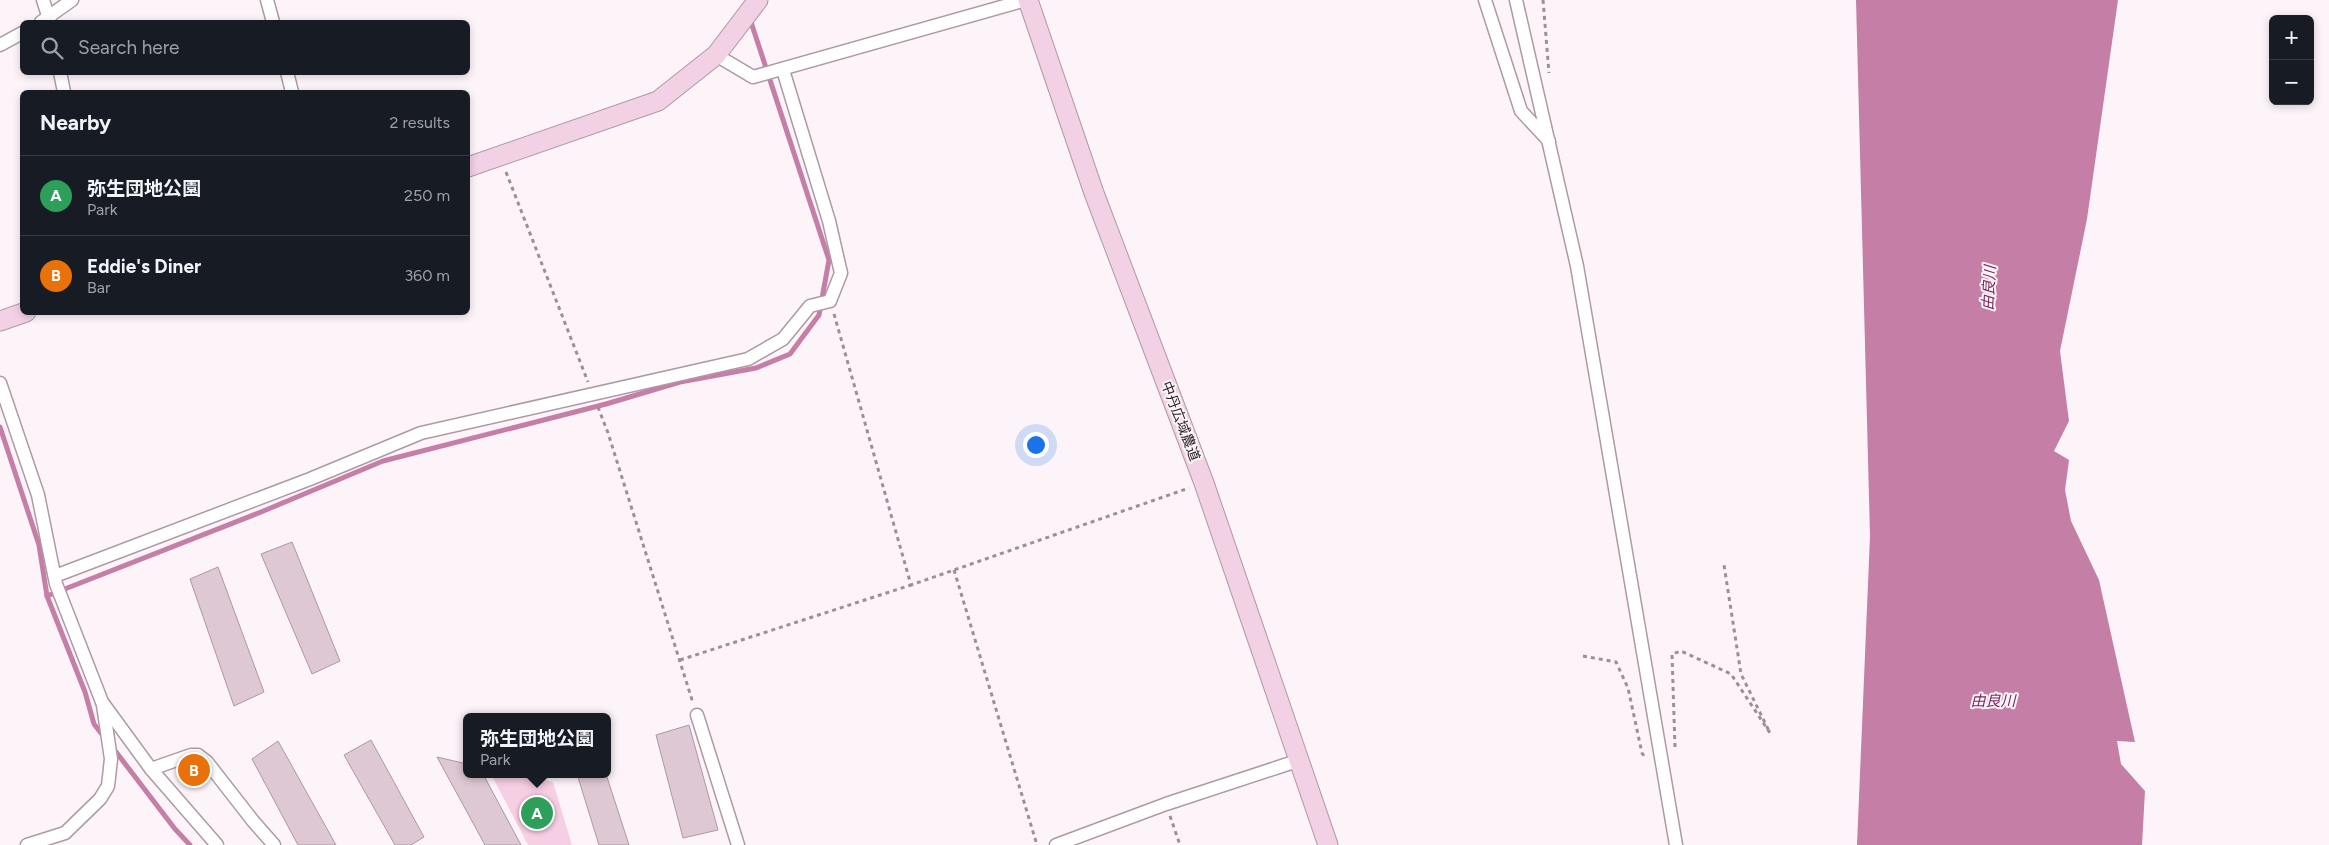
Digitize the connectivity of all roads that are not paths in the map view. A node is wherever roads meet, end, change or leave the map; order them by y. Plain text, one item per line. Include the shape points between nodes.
1 (43, 0) edge
2 (72, 0) edge
3 (267, 0) edge
4 (758, 0) edge
5 (1027, 0) edge
6 (1485, 0) edge
7 (1516, 0) edge
8 (47, 20) edge
9 (48, 20) edge
10 (272, 20) edge
11 (20, 34) edge
12 (0, 45) edge
13 (716, 55) junction
14 (783, 70) junction
15 (61, 75) edge
16 (288, 75) edge
17 (64, 90) edge
18 (292, 90) edge
19 (1549, 142) junction
20 (470, 167) edge
21 (20, 314) edge
22 (0, 321) edge
23 (0, 383) edge
24 (55, 576) junction
25 (102, 702) junction
26 (697, 715) road end
27 (1300, 760) junction
28 (151, 769) junction
29 (35, 844) edge
30 (217, 845) edge
31 (274, 845) edge
32 (738, 845) edge
33 (1056, 845) edge
34 (1328, 845) edge
35 (1676, 845) edge

1 - 8 street
2 - 9 street
3 - 10 street
4 - 13 street
5 - 14 street
5 - 27 street, 中丹広域農道 via 1094,193 1204,483
6 - 19 street via 1521,111
7 - 19 street
11 - 12 street
13 - 14 street via 753,77
13 - 20 street via 658,101
14 - 24 street via 829,221 841,273 830,301 810,306 783,339 748,359 421,433
15 - 17 street
16 - 18 street
19 - 35 street via 1579,275
21 - 22 street
23 - 24 street via 38,495
24 - 25 street
25 - 28 street
25 - 29 street via 111,759 108,786 100,799 65,832
26 - 32 street
27 - 33 street via 1166,804
27 - 34 street, 中丹広域農道
28 - 30 street
28 - 31 street via 198,755

